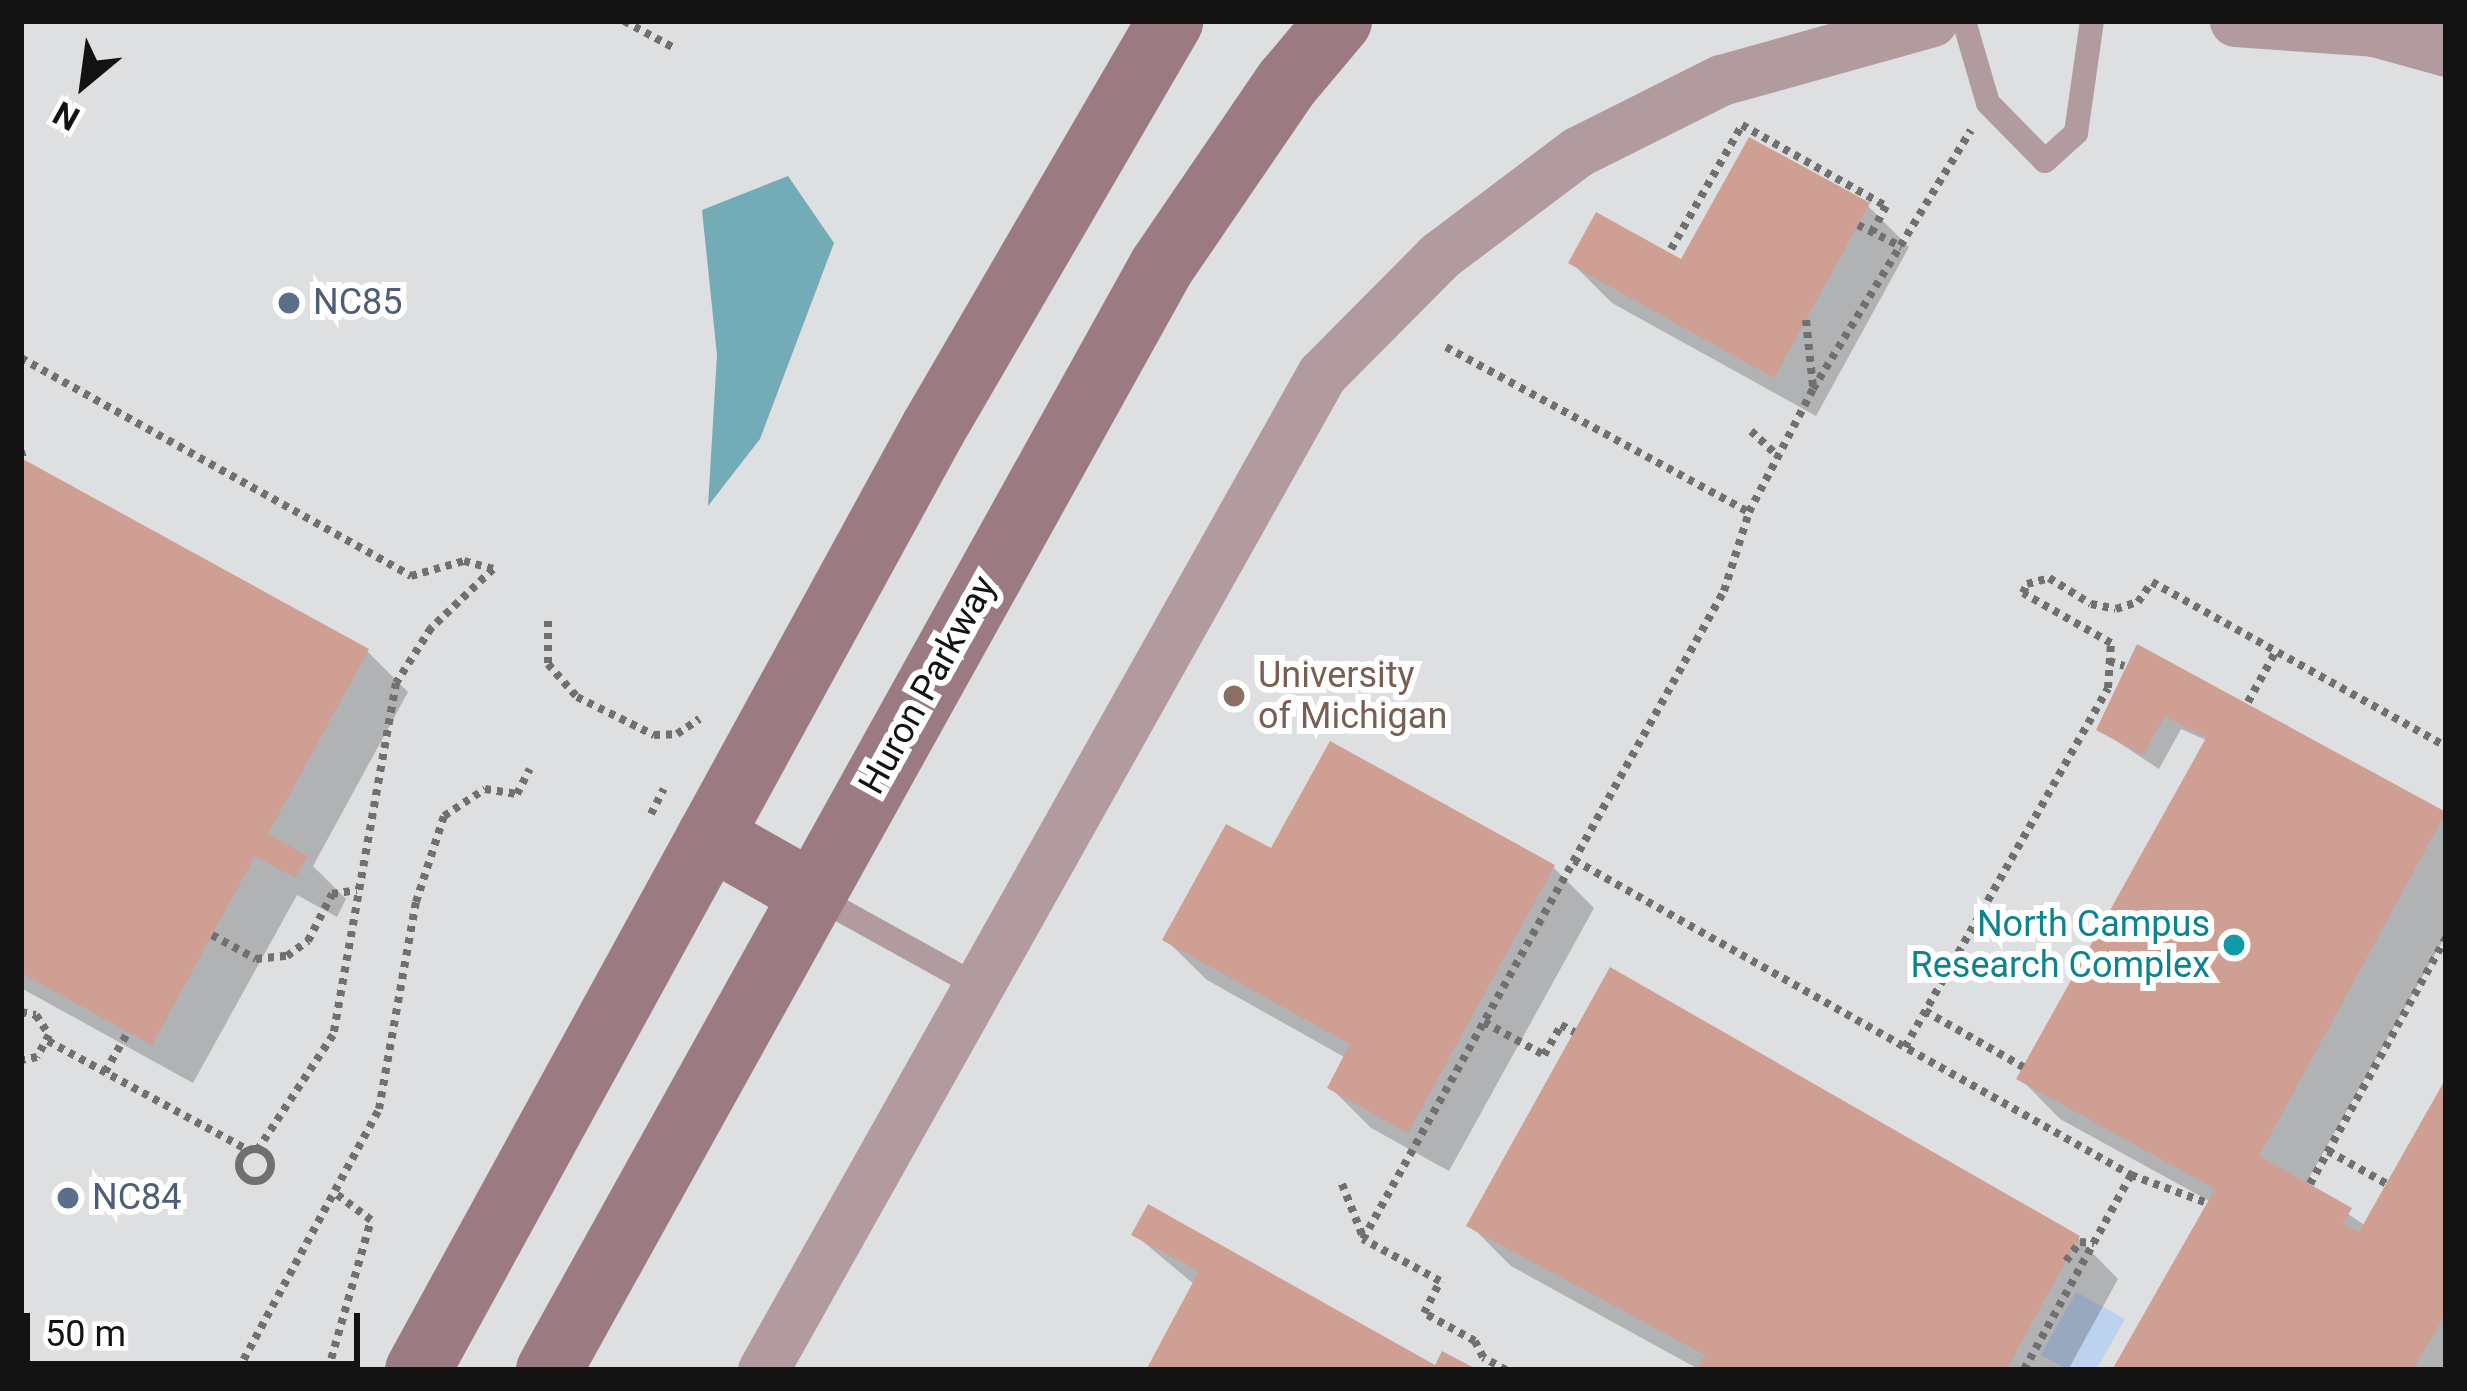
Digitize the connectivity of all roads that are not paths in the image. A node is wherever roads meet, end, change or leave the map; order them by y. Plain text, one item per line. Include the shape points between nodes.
1 (1169, 21) edge
2 (1339, 21) edge
3 (1932, 21) edge
4 (1964, 21) edge
5 (2092, 21) edge
6 (2235, 21) edge
7 (2375, 26) edge
8 (2446, 51) edge
9 (680, 825) junction
10 (813, 895) junction
11 (981, 988) junction
12 (418, 1370) edge
13 (549, 1370) edge
14 (763, 1370) edge

1 - 9 main road
2 - 10 main road, Huron Parkway via 1162,266
3 - 11 street via 1721,80 1577,152 1439,256 1322,374
4 - 5 lane via 1988,103 2045,161 2075,133
6 - 7 street
7 - 8 street
9 - 10 main road
9 - 12 main road
10 - 11 lane
10 - 13 main road, Huron Parkway
11 - 14 street

